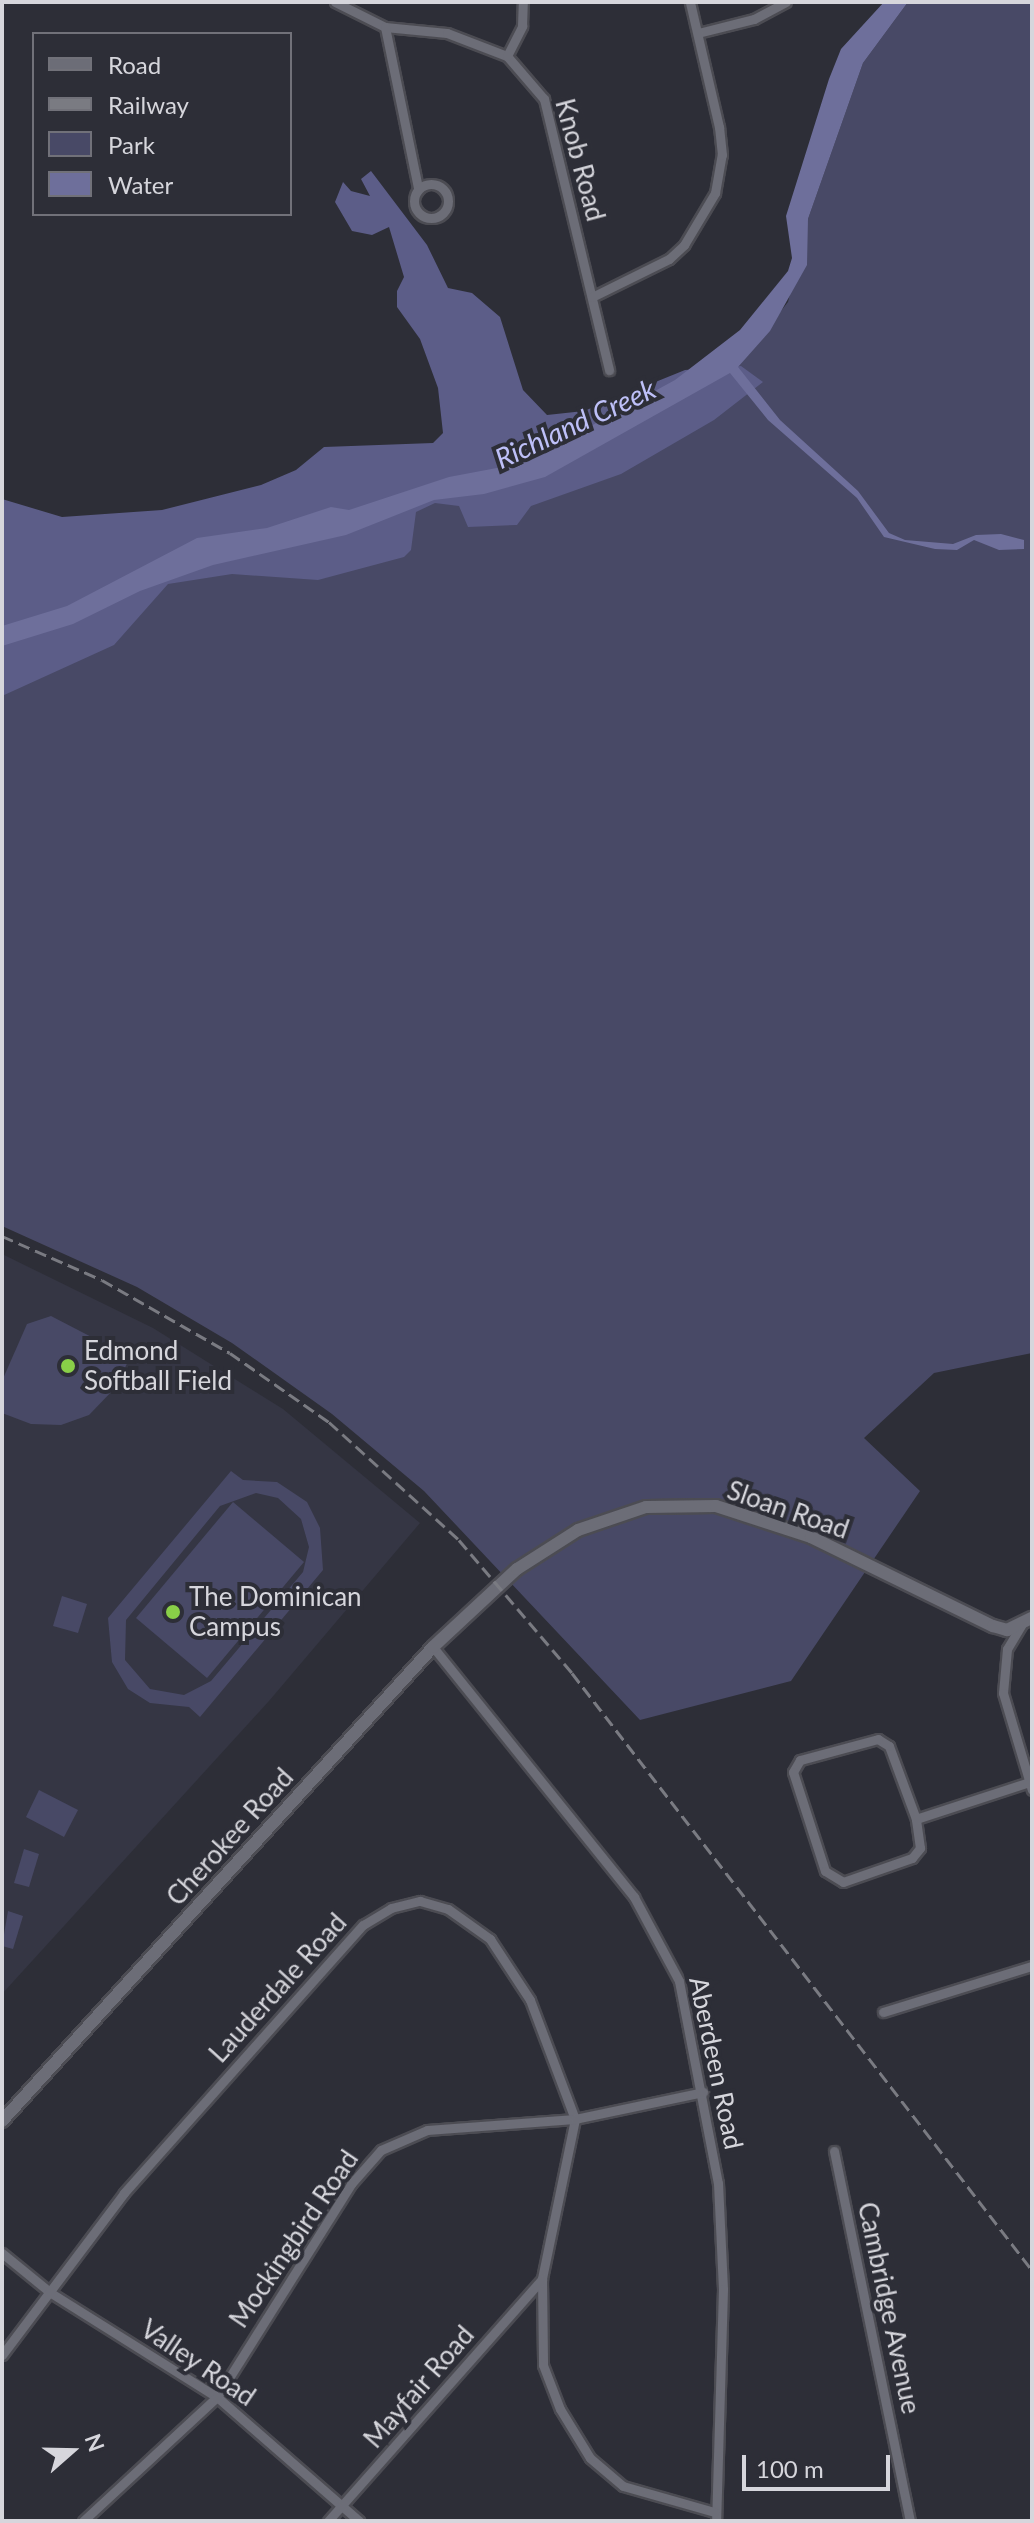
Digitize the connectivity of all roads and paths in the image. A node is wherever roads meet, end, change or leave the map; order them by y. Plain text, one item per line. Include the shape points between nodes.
1 (335, 2) edge
2 (346, 2) edge
3 (523, 2) edge
4 (690, 2) edge
5 (786, 2) edge
6 (351, 13) junction
7 (385, 27) junction
8 (698, 33) junction
9 (507, 56) junction
10 (418, 188) dead end
11 (592, 297) junction
12 (609, 370) dead end
13 (496, 1588) joint
14 (1027, 1621) edge
15 (433, 1647) junction
16 (1031, 1784) edge
17 (916, 1819) junction
18 (1032, 1966) edge
19 (883, 2012) dead end
20 (703, 2092) junction
21 (575, 2119) junction
22 (2, 2121) edge
23 (834, 2151) dead end
24 (2, 2253) edge
25 (542, 2279) junction
26 (51, 2293) junction
27 (2, 2355) edge
28 (217, 2397) junction
29 (345, 2506) junction
30 (715, 2516) edge
31 (83, 2521) edge
32 (328, 2521) edge
33 (359, 2521) edge
34 (910, 2521) edge

1 - 6 street, Knob Road
2 - 6 street
3 - 9 street via 522,26
4 - 8 street
5 - 8 street via 754,19
6 - 7 street, Knob Road
7 - 9 street, Knob Road via 447,33
7 - 10 street
8 - 11 street via 720,141 715,193 684,245 669,259
9 - 11 street, Knob Road via 544,99
11 - 12 street, Knob Road
13 - 14 street, Sloan Road via 538,1554 595,1522 646,1507 704,1505 753,1515 811,1537 993,1626 1007,1630
13 - 15 street, Cherokee Road
14 - 16 street via 1007,1649 1003,1693
15 - 20 street, Aberdeen Road via 634,1897 662,1941 679,1981
15 - 22 street, Cherokee Road
16 - 17 street
17 - 17 street via 889,1746 878,1739 800,1760 793,1772 832,1880 843,1882 912,1858 920,1848
18 - 19 street
20 - 21 street, Mockingbird Road
20 - 30 street, Aberdeen Road via 718,2183 723,2289
21 - 25 street
21 - 26 street, Lauderdale Road via 530,2000 490,1939 448,1909 420,1901 391,1908 363,1925 124,2193
21 - 28 street, Mockingbird Road via 427,2130 381,2150 351,2184
23 - 34 street, Cambridge Avenue
24 - 26 street, Valley Road
25 - 29 street, Mayfair Road
25 - 30 street via 543,2365 560,2409 590,2458 623,2486
26 - 27 street, Lauderdale Road
26 - 28 street, Valley Road
28 - 29 street, Valley Road
28 - 31 street, Mockingbird Road
29 - 32 street, Mayfair Road
29 - 33 street, Valley Road

